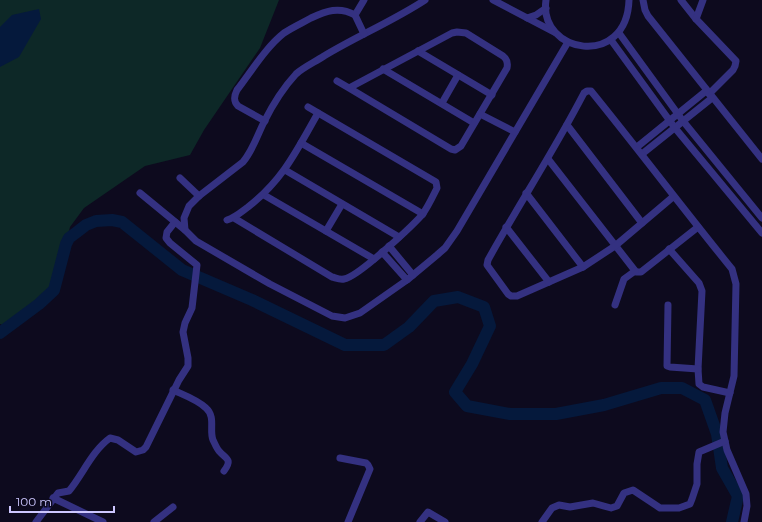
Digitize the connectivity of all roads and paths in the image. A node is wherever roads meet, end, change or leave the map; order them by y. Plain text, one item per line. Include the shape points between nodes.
1 (364, 0) edge
2 (425, 0) edge
3 (493, 0) edge
4 (629, 0) edge
5 (643, 0) edge
6 (681, 0) edge
7 (703, 0) edge
8 (546, 4) edge
9 (355, 15) junction
10 (528, 18) junction
11 (696, 19) junction
12 (556, 33) junction
13 (619, 33) junction
14 (364, 34) junction
15 (611, 40) junction
16 (568, 42) junction
17 (418, 51) junction
18 (383, 69) junction
19 (458, 75) junction
20 (337, 81) dead end
21 (349, 88) junction
22 (709, 94) junction
23 (492, 95) junction
24 (442, 104) junction
25 (308, 107) dead end
26 (318, 113) junction
27 (480, 114) junction
28 (678, 114) junction
29 (265, 121) junction
30 (669, 121) junction
31 (683, 121) junction
32 (474, 123) junction
33 (567, 125) junction
34 (675, 128) junction
35 (515, 132) junction
36 (301, 143) junction
37 (637, 147) junction
38 (642, 154) junction
39 (548, 159) junction
40 (762, 159) edge
41 (285, 170) junction
42 (180, 178) dead end
43 (140, 193) dead end
44 (526, 193) junction
45 (264, 195) junction
46 (199, 196) junction
47 (674, 196) junction
48 (342, 204) junction
49 (423, 214) junction
50 (762, 218) edge
51 (175, 222) junction
52 (642, 223) junction
53 (506, 227) junction
54 (698, 227) junction
55 (185, 230) junction
56 (326, 231) junction
57 (762, 234) edge
58 (399, 237) junction
59 (389, 246) junction
60 (615, 246) junction
61 (669, 249) junction
62 (382, 252) junction
63 (374, 259) junction
64 (583, 267) junction
65 (635, 271) junction
66 (413, 275) junction
67 (407, 280) junction
68 (549, 282) junction
69 (668, 305) dead end
70 (615, 306) dead end
71 (698, 369) junction
72 (174, 390) junction
73 (730, 393) junction
74 (723, 442) junction
75 (340, 458) dead end
76 (224, 471) dead end
77 (53, 498) junction
78 (173, 507) dead end
79 (421, 520) edge
80 (36, 522) edge
81 (103, 522) edge
82 (154, 522) edge
83 (348, 522) edge
84 (445, 522) edge
85 (542, 522) edge
86 (744, 522) edge

1 - 9 street
2 - 14 street via 404,14
3 - 10 street
4 - 13 street via 629,11
5 - 22 street via 648,16
6 - 11 street
7 - 11 street
8 - 10 street via 536,15
8 - 12 street via 546,14
9 - 14 street
9 - 29 street via 340,10 325,11 294,27 276,41 234,97 238,106
10 - 12 street
11 - 22 street via 736,63 733,70
12 - 16 street
13 - 15 street
13 - 28 street
14 - 29 street via 297,73
15 - 16 street via 597,46 582,47
15 - 30 street
16 - 35 street
17 - 18 street
17 - 19 street
17 - 23 street via 452,33 466,33 507,61 507,68
18 - 21 street
18 - 24 street
19 - 23 street
19 - 24 street
20 - 21 street
21 - 32 street via 450,149 454,150 461,146
22 - 28 street
22 - 31 street
22 - 40 street
23 - 27 street
24 - 32 street
25 - 26 street
26 - 36 street
26 - 49 street via 436,182 437,188
27 - 32 street
27 - 35 street
28 - 30 street
28 - 31 street
29 - 46 street via 253,149 243,162
30 - 34 street
30 - 37 street
31 - 34 street
31 - 50 street
33 - 37 street via 584,93 591,91
33 - 39 street
33 - 52 street
34 - 38 street
34 - 57 street
35 - 66 street via 450,240
36 - 41 street
36 - 49 street
37 - 38 street
38 - 47 street
39 - 44 street
39 - 60 street
41 - 45 street
41 - 48 street
42 - 46 street
43 - 51 street
44 - 53 street
44 - 64 street
45 - 56 street
45 - 63 street via 231,219 339,279 351,276
46 - 55 street via 192,201 186,212
47 - 52 street
47 - 54 street
48 - 56 street
48 - 58 street
49 - 58 street
51 - 55 street
51 - 72 street via 167,232 166,238 197,265 192,308 182,332 188,366
52 - 60 street
53 - 68 street
53 - 68 street via 488,260 488,268 511,296 517,296
54 - 61 street
54 - 73 street via 732,269 736,278 734,376
55 - 67 street via 196,241 270,284 338,318 360,313
56 - 63 street
58 - 59 street
59 - 62 street
59 - 66 street
60 - 64 street
60 - 65 street
61 - 65 street via 641,272
61 - 71 street via 701,287
62 - 63 street
62 - 67 street
64 - 68 street
65 - 70 street via 624,279
66 - 67 street
69 - 71 street via 667,366
71 - 73 street via 700,386
72 - 76 street via 207,408 213,421 213,440 219,451 228,458
72 - 77 street via 143,450 132,450 118,440 110,438 104,442 69,491 58,493
73 - 74 street
74 - 85 street via 698,454 697,484 690,504 678,508 660,508 633,490 624,493 617,506 611,508 593,503 570,507 555,506
74 - 86 street via 746,494
75 - 83 street via 362,462 370,467 370,473
77 - 80 street
77 - 81 street
78 - 82 street
79 - 84 street via 428,512

